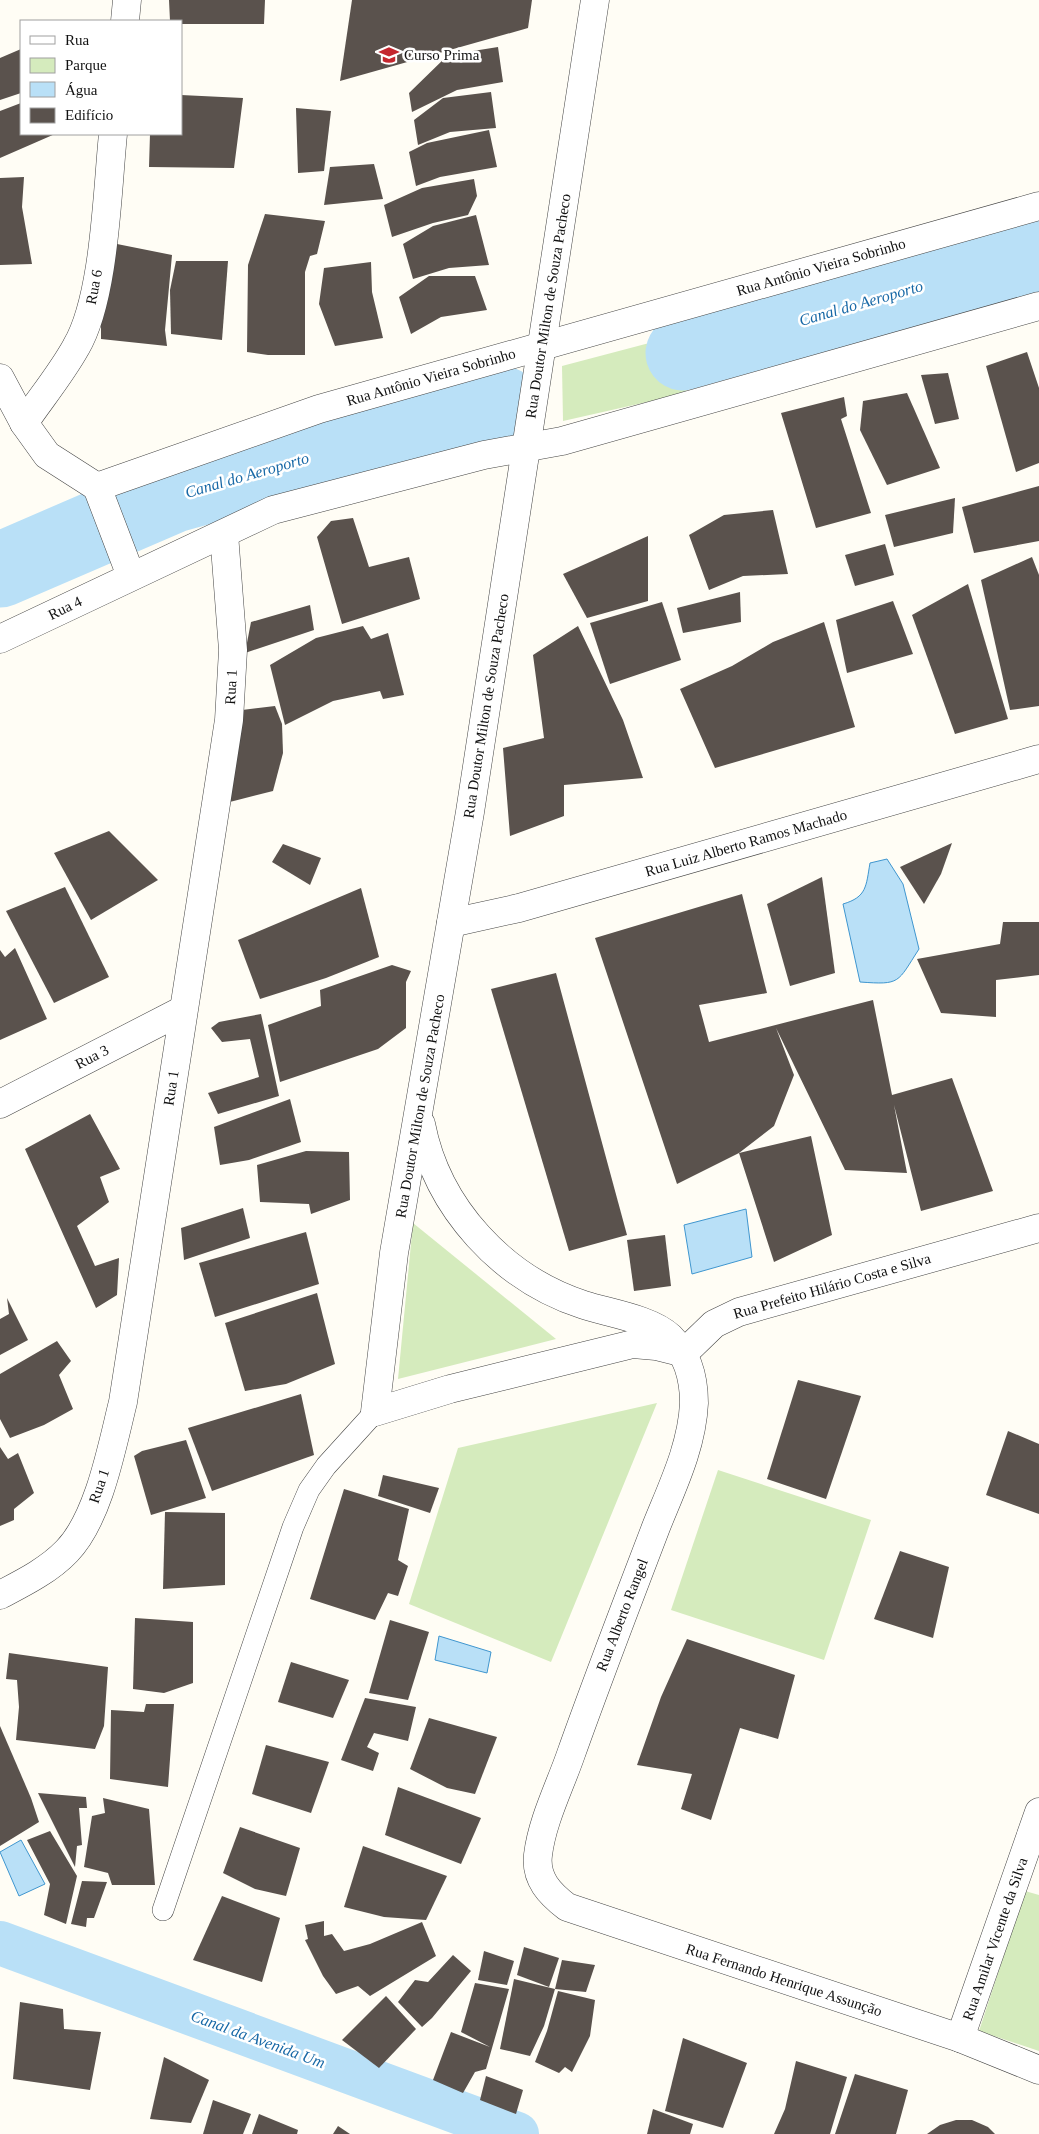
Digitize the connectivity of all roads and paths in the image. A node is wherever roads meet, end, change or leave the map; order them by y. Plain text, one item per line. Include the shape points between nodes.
1 (127, 0) edge
2 (595, 0) edge
3 (125, 20) edge
4 (113, 135) edge
5 (1039, 206) edge
6 (1039, 306) edge
7 (542, 346) junction
8 (0, 378) edge
9 (24, 423) junction
10 (526, 447) junction
11 (101, 499) junction
12 (224, 534) junction
13 (126, 564) junction
14 (0, 639) edge
15 (1039, 759) edge
16 (451, 923) junction
17 (183, 1010) junction
18 (0, 1104) edge
19 (419, 1115) junction
20 (1039, 1228) edge
21 (684, 1353) junction
22 (375, 1412) junction
23 (0, 1595) edge
24 (1039, 1812) edge
25 (540, 1876) joint
26 (163, 1910) dead end
27 (960, 2038) junction
28 (1039, 2070) edge

1 - 3 street
2 - 7 street, Rua Doutor Milton de Souza Pacheco
4 - 9 street, Rua 6 via 92,304 77,346
5 - 7 street, Rua Antônio Vieira Sobrinho
6 - 10 street via 571,438
7 - 10 street, Rua Doutor Milton de Souza Pacheco
7 - 11 street, Rua Antônio Vieira Sobrinho via 319,409
8 - 9 street
9 - 11 street via 47,455
10 - 12 street via 273,510
10 - 16 street, Rua Doutor Milton de Souza Pacheco
11 - 13 street
12 - 13 street
12 - 17 street, Rua 1 via 233,650 229,720
13 - 14 street, Rua 4
15 - 16 street, Rua Luiz Alberto Ramos Machado via 529,905
16 - 19 street, Rua Doutor Milton de Souza Pacheco
17 - 18 street, Rua 3
17 - 23 street, Rua 1 via 123,1402 105,1471 85,1526 67,1551 30,1579
19 - 21 street via 426,1148 438,1180 470,1227 491,1250 535,1284 565,1299 660,1331
19 - 22 street, Rua Doutor Milton de Souza Pacheco via 394,1253
20 - 21 street, Rua Prefeito Hilário Costa e Silva via 738,1312 714,1324
21 - 22 street via 633,1344 450,1389
21 - 25 street, Rua Alberto Rangel via 693,1384 689,1442 606,1655 547,1822 538,1856
22 - 26 lane via 308,1490
24 - 27 street, Rua Amilar Vicente da Silva
25 - 27 street, Rua Fernando Henrique Assunção via 549,1894 567,1907
27 - 28 street, Rua Fernando Henrique Assunção

